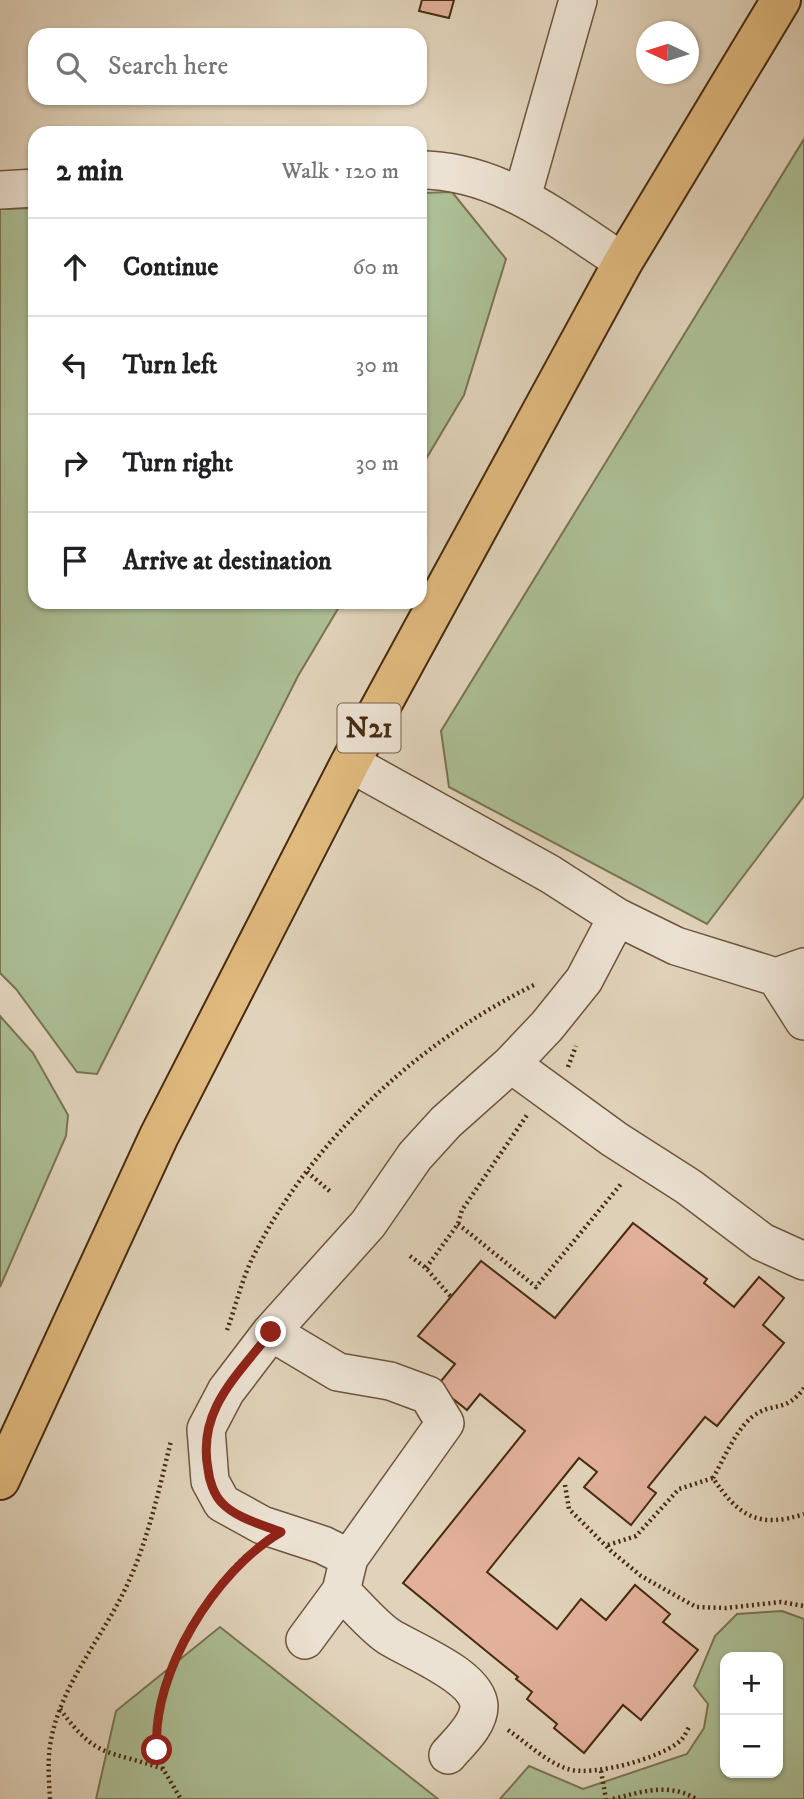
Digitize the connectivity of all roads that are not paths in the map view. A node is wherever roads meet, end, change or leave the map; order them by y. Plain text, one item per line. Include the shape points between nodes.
1 (578, 0) edge
2 (781, 0) edge
3 (427, 170) edge
4 (28, 188) edge
5 (0, 190) edge
6 (522, 197) junction
7 (623, 262) junction
8 (350, 763) junction
9 (617, 917) junction
10 (790, 972) edge
11 (804, 1021) edge
12 (511, 1064) junction
13 (804, 1261) edge
14 (271, 1332) junction
15 (0, 1480) edge
16 (345, 1574) junction
17 (305, 1640) dead end
18 (448, 1755) dead end

1 - 6 street
2 - 7 highway, N21
3 - 6 street via 487,181
4 - 5 street
6 - 7 street
7 - 8 highway, N21
8 - 9 street via 550,874
8 - 15 highway, N21 via 159,1136
9 - 10 street via 676,946
9 - 12 street via 584,980
10 - 11 street
12 - 13 street via 762,1242
12 - 14 street via 429,1139 368,1224
14 - 16 street via 205,1429 210,1482 222,1503 281,1532
14 - 16 street via 338,1372 390,1381 428,1395 445,1423
16 - 17 street
16 - 18 street via 386,1635 442,1667 478,1699 474,1724

